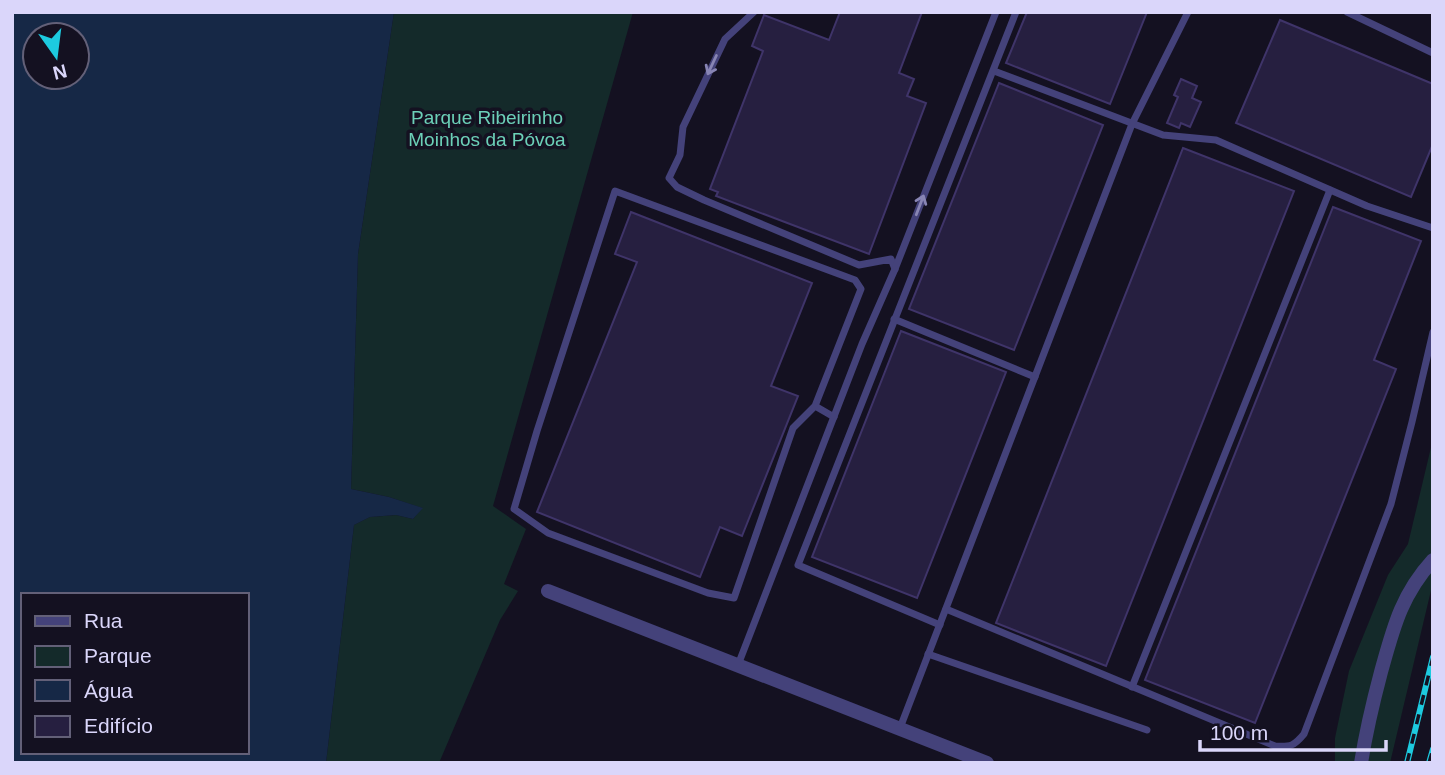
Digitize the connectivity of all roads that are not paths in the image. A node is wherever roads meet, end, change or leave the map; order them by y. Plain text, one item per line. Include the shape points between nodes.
1 (754, 12) edge
2 (996, 12) edge
3 (1016, 12) edge
4 (1188, 12) edge
5 (1347, 12) edge
6 (1433, 53) edge
7 (993, 71) junction
8 (1132, 124) junction
9 (1330, 190) junction
10 (1433, 228) edge
11 (895, 269) junction
12 (894, 319) junction
13 (1433, 332) edge
14 (1035, 377) junction
15 (815, 406) junction
16 (834, 417) junction
17 (1433, 560) edge
18 (548, 591) dead end
19 (946, 610) junction
20 (940, 625) junction
21 (929, 654) junction
22 (738, 664) junction
23 (1132, 687) junction
24 (900, 728) junction
25 (1147, 730) dead end
26 (987, 763) edge
27 (1360, 763) edge

1 -> 11 lane via 724,38 683,127 680,155 670,178 677,187 704,200 859,265 891,259
11 -> 2 lane
3 - 7 lane
4 - 8 lane
5 - 6 lane
7 - 8 lane
7 - 12 lane
8 - 9 lane via 1163,135 1216,139
8 - 14 lane
9 - 10 lane
9 - 23 lane
11 - 16 lane
12 - 14 lane
12 - 20 lane via 798,565
13 - 23 lane via 1391,504 1304,734 1296,744 1275,746
14 - 19 lane
15 - 15 lane via 793,428 734,598 708,593 548,533 514,509 615,191 855,280 861,289
15 - 16 lane
16 - 22 lane
17 - 27 street via 1419,576 1394,624
18 - 22 street
19 - 20 lane
19 - 23 lane
20 - 21 lane
21 - 24 lane
21 - 25 lane
22 - 24 street
24 - 26 street

